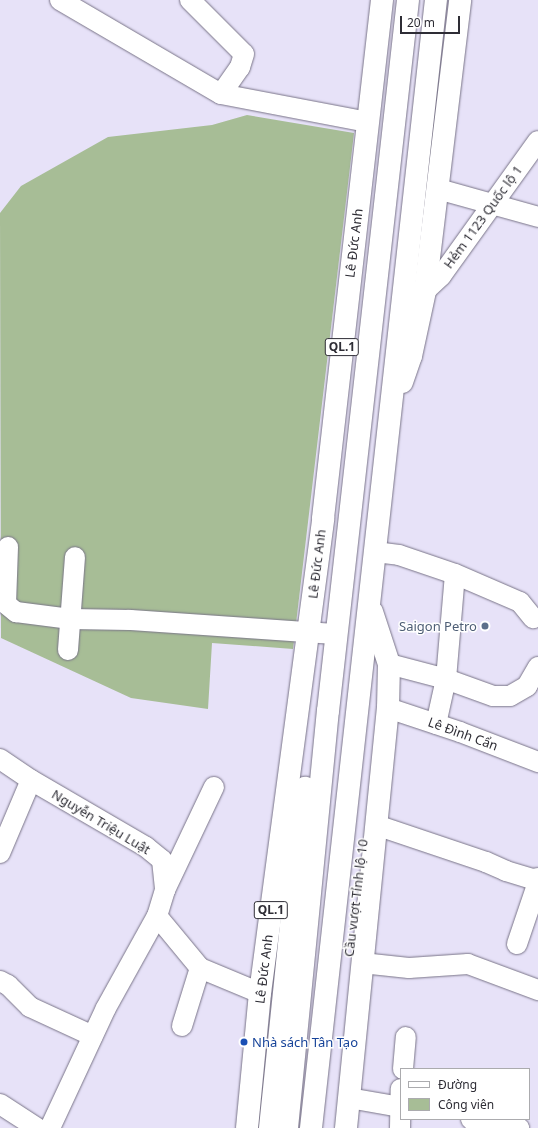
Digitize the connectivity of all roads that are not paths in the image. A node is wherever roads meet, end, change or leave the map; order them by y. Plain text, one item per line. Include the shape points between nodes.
1 (60, 0) edge
2 (190, 0) edge
3 (382, 0) edge
4 (408, 0) edge
5 (436, 0) edge
6 (460, 0) edge
7 (221, 94) junction
8 (368, 122) junction
9 (538, 141) edge
10 (438, 190) junction
11 (493, 204) junction
12 (538, 217) edge
13 (425, 291) junction
14 (339, 376) junction
15 (388, 422) junction
16 (353, 484) junction
17 (8, 547) dead end
18 (374, 552) junction
19 (75, 557) dead end
20 (455, 574) junction
21 (370, 605) junction
22 (533, 618) dead end
23 (71, 619) junction
24 (308, 633) junction
25 (336, 634) junction
26 (68, 650) dead end
27 (389, 664) junction
28 (538, 667) edge
29 (446, 679) junction
30 (301, 693) junction
31 (323, 710) junction
32 (373, 716) junction
33 (436, 724) junction
34 (0, 759) edge
35 (538, 762) edge
36 (31, 780) junction
37 (214, 787) dead end
38 (376, 825) junction
39 (0, 853) edge
40 (538, 878) edge
41 (538, 882) edge
42 (165, 890) junction
43 (157, 916) junction
44 (517, 944) dead end
45 (362, 963) junction
46 (200, 968) junction
47 (0, 981) edge
48 (538, 990) edge
49 (260, 993) junction
50 (182, 1026) dead end
51 (93, 1036) junction
52 (406, 1036) dead end
53 (403, 1068) edge
54 (349, 1098) junction
55 (400, 1101) edge
56 (0, 1104) edge
57 (476, 1120) edge
58 (37, 1128) edge
59 (50, 1128) edge
60 (247, 1128) edge
61 (270, 1128) edge
62 (287, 1128) edge
63 (311, 1128) edge
64 (332, 1128) edge
65 (346, 1128) edge
66 (400, 1128) edge
67 (519, 1128) edge

1 - 7 street
2 - 7 street via 244,54 240,67
3 - 8 highway, Lê Đức Anh / QL.1
4 - 16 highway, Lê Đức Anh / QL.1
5 - 15 highway
6 - 10 highway
7 - 8 street
8 - 14 highway, Lê Đức Anh / QL.1
9 - 11 street, Hẻm 1123 Quốc lộ 1
10 - 11 street
10 - 13 highway
11 - 12 street
11 - 13 street, Hẻm 1123 Quốc lộ 1 via 441,276
13 - 15 highway via 411,356
14 - 16 highway
14 - 24 highway, Lê Đức Anh / QL.1
15 - 18 highway
16 - 25 highway, Lê Đức Anh / QL.1
17 - 23 street via 6,604 16,612
18 - 20 street via 399,555
18 - 21 highway
19 - 23 street
20 - 22 street via 520,602
20 - 29 street
21 - 27 highway
21 - 32 highway, Cầu vượt Tỉnh lộ 10 via 363,668
23 - 24 street via 130,620
23 - 26 street
24 - 25 street
24 - 30 highway, Lê Đức Anh / QL.1
25 - 30 highway
25 - 31 highway, QL.1 via 332,675
27 - 29 street
27 - 32 highway
28 - 29 street via 527,686 510,696 493,696
29 - 33 street
30 - 49 highway, Lê Đức Anh / QL.1
31 - 61 highway, QL.1 via 307,773
31 - 62 highway, QL.1
32 - 33 street, Lê Đình Cẩn
32 - 38 highway
32 - 63 highway, Cầu vượt Tỉnh lộ 10
32 - 64 highway, Cầu vượt Tỉnh lộ 10
33 - 35 street, Lê Đình Cẩn
34 - 36 street, Nguyễn Triệu Luật
36 - 39 street
36 - 42 street, Nguyễn Triệu Luật via 146,847 162,860
37 - 42 street
38 - 40 street via 506,871 533,879
38 - 45 highway
41 - 44 street
42 - 43 street, Nguyễn Triệu Luật
43 - 46 street
43 - 51 street, Nguyễn Triệu Luật
45 - 48 street via 409,968 468,964
45 - 54 highway
46 - 49 street
46 - 50 street
47 - 51 street via 8,985 30,1007
49 - 60 highway, Lê Đức Anh / QL.1
51 - 59 street, Nguyễn Triệu Luật
52 - 53 street
54 - 55 street
54 - 65 highway
55 - 66 street
56 - 58 street
57 - 67 street

